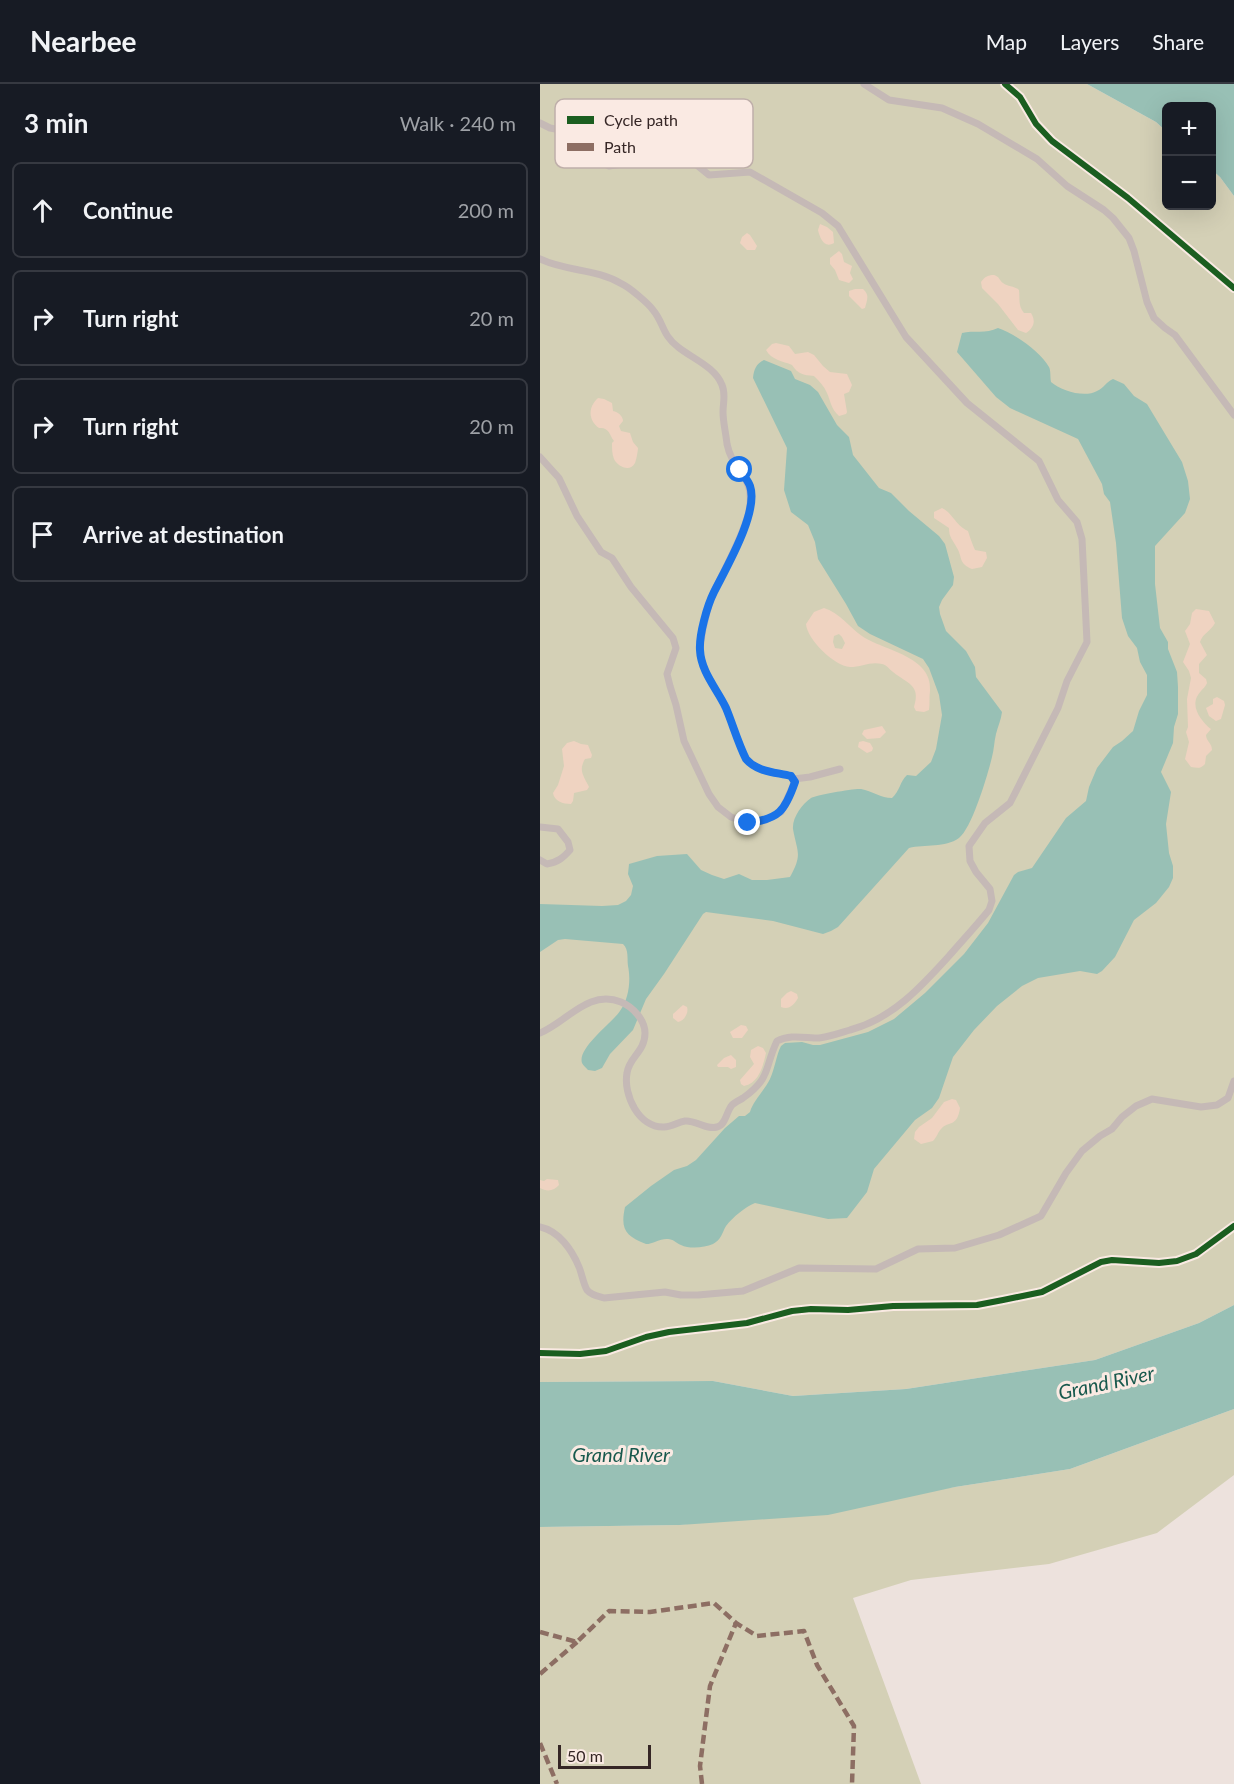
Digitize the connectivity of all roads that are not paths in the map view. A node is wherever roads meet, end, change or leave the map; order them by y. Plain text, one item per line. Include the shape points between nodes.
1 (864, 84) edge
2 (540, 123) edge
3 (555, 129) edge
4 (700, 168) edge
5 (540, 259) edge
6 (1234, 415) edge
7 (540, 457) edge
8 (840, 769) dead end
9 (794, 779) junction
10 (540, 827) edge
11 (540, 860) edge
12 (540, 1033) edge
13 (1234, 1082) edge
14 (540, 1227) edge

1 - 6 lane via 890,100 942,108 978,124 1036,159 1113,218 1134,251 1154,318 1175,335
2 - 3 lane
4 - 12 lane via 709,175 750,172 838,226 906,337 967,403 1039,461 1058,500 1077,522 1082,539 1088,642 1010,803 985,823 969,846 970,861 990,889 992,901 988,910 928,980 890,1012 854,1029 821,1038 777,1041 763,1080 732,1105 717,1127 685,1121 662,1128 640,1117 626,1084 631,1062 643,1046 645,1031 636,1011 622,1002 605,998 588,1003
5 - 9 lane via 597,273 625,285 652,308 672,342 705,365 722,385 728,446 750,486 751,500 740,539 713,594 704,624 700,649 703,667 721,698 746,759 763,770
7 - 9 lane via 559,478 577,516 601,552 612,558 673,638 676,648 667,674 684,741 717,807 748,823 766,820 781,812
8 - 9 lane
10 - 11 lane via 558,829 570,850 557,862 547,864
13 - 14 lane via 1228,1098 1217,1105 1201,1107 1152,1099 1136,1106 1112,1130 1082,1151 1041,1216 955,1248 918,1249 876,1269 799,1268 743,1291 604,1298 587,1290 565,1242

